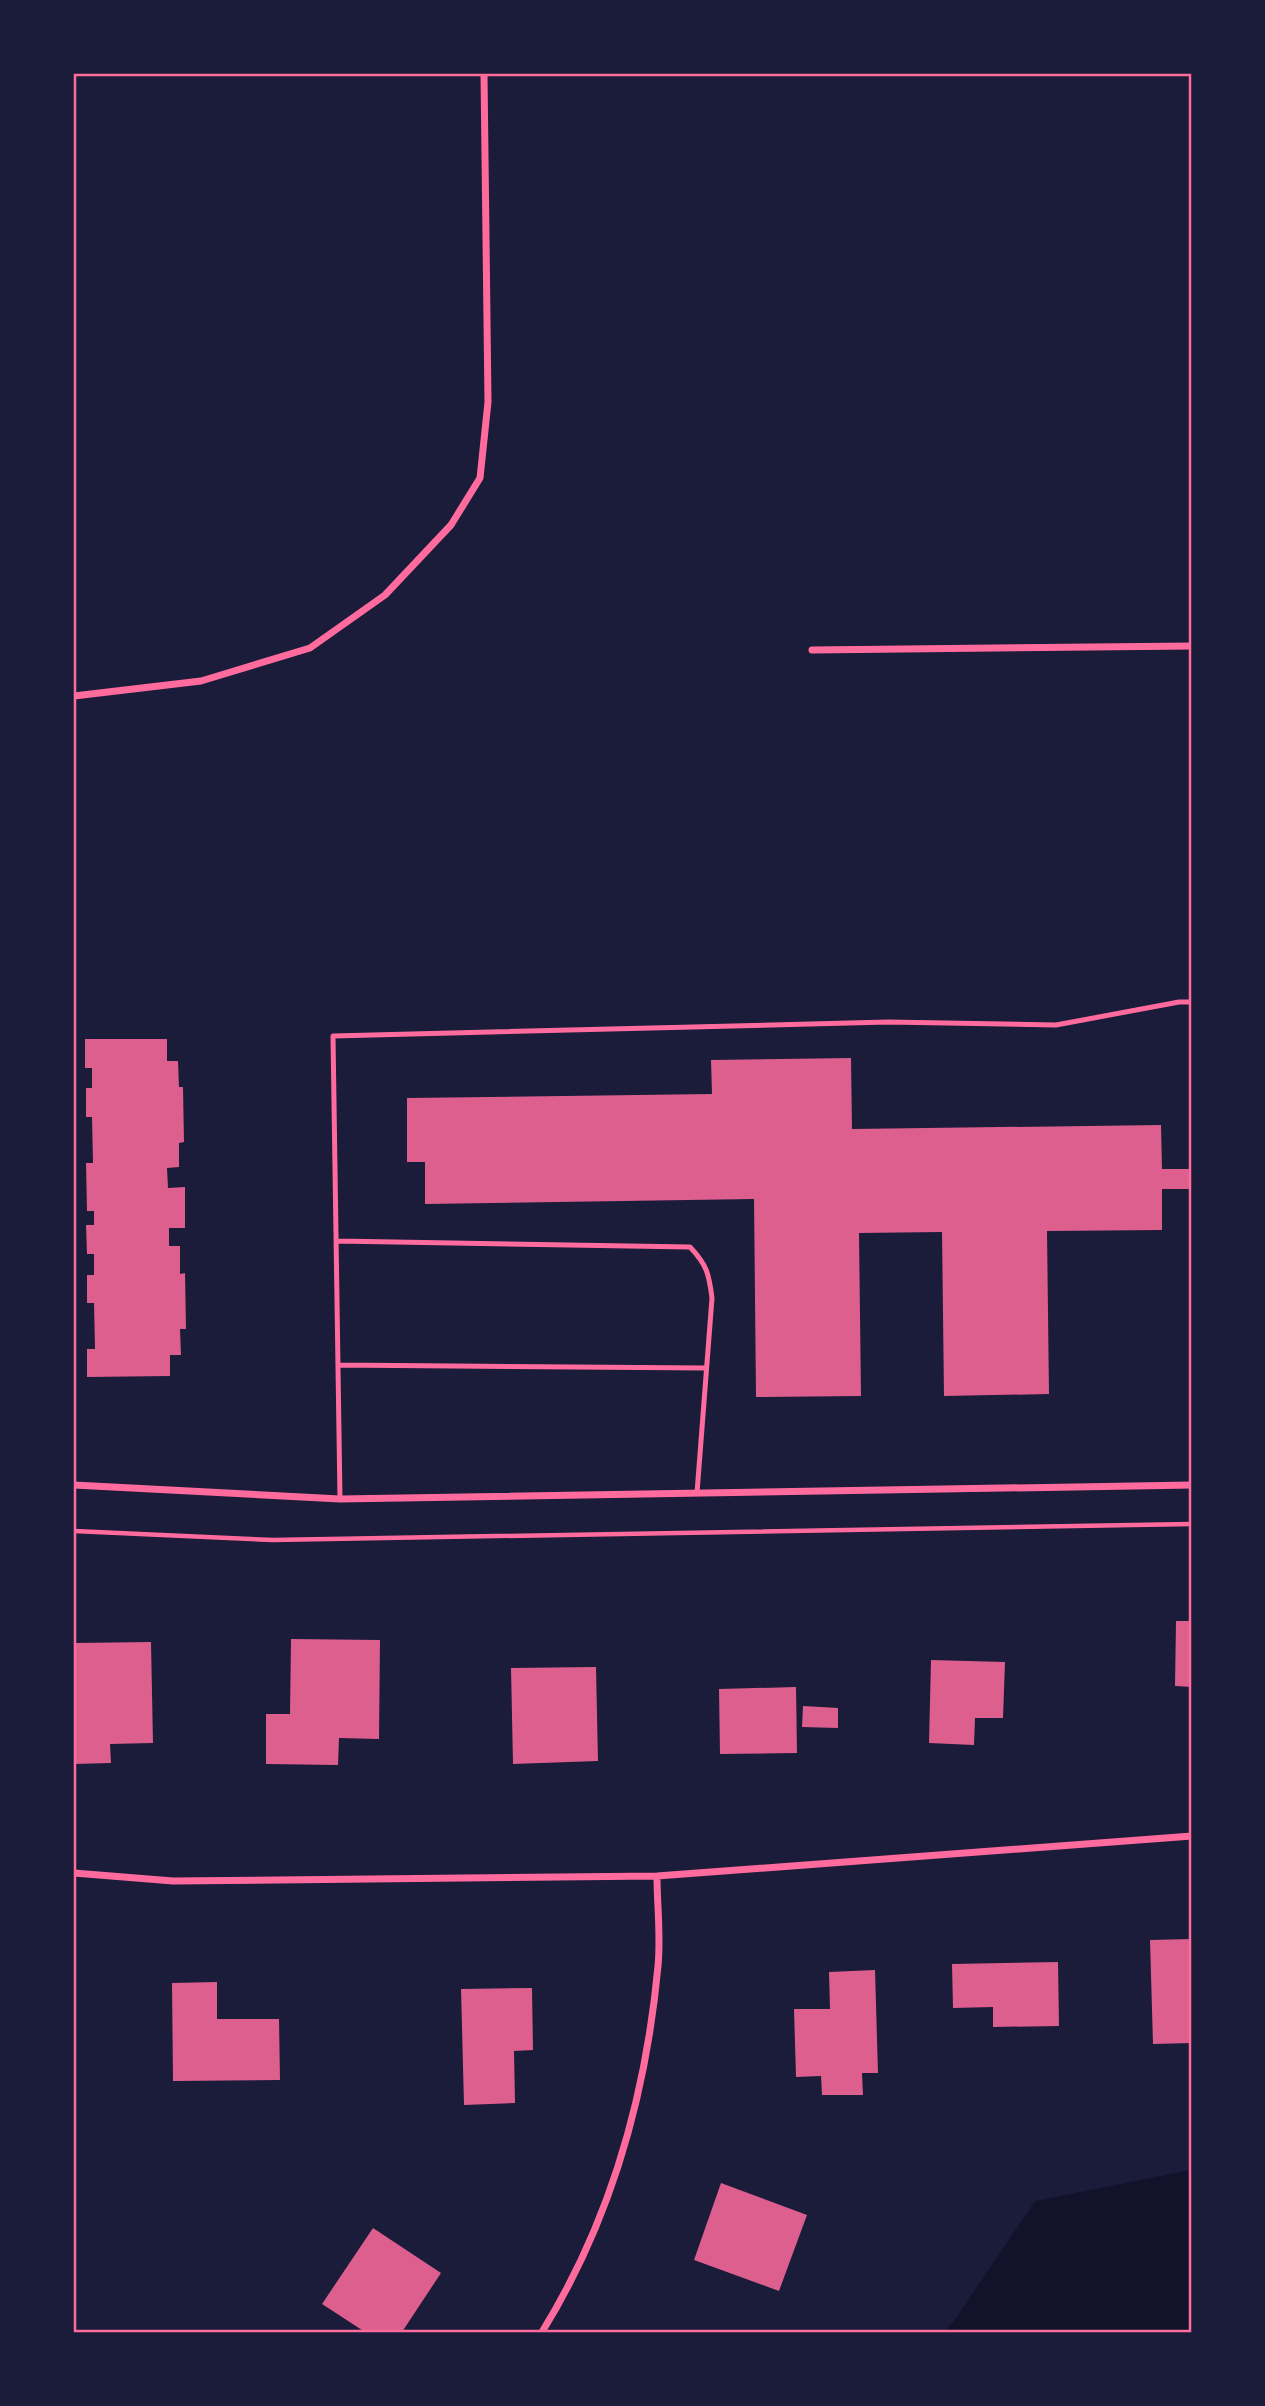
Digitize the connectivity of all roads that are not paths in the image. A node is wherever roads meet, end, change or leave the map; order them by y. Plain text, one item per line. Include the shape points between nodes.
1 (484, 74) edge
2 (1192, 646) edge
3 (812, 650) dead end
4 (74, 696) edge
5 (1192, 1002) edge
6 (337, 1241) junction
7 (338, 1365) junction
8 (705, 1368) junction
9 (74, 1485) edge
10 (1192, 1485) edge
11 (697, 1493) junction
12 (340, 1499) junction
13 (1192, 1836) edge
14 (74, 1873) edge
15 (657, 1876) junction
16 (542, 2333) edge

1 - 4 street via 488,402 480,478 451,525 385,595 310,648 201,681
2 - 3 street
5 - 6 lane via 1056,1025 888,1022 333,1037
6 - 7 lane
6 - 8 lane via 690,1247 708,1272 712,1298
7 - 8 lane
7 - 12 lane
8 - 11 lane
9 - 12 street
10 - 11 street
11 - 12 street
13 - 15 street
14 - 15 street via 173,1881
15 - 16 street via 659,1964 635,2107 594,2235

